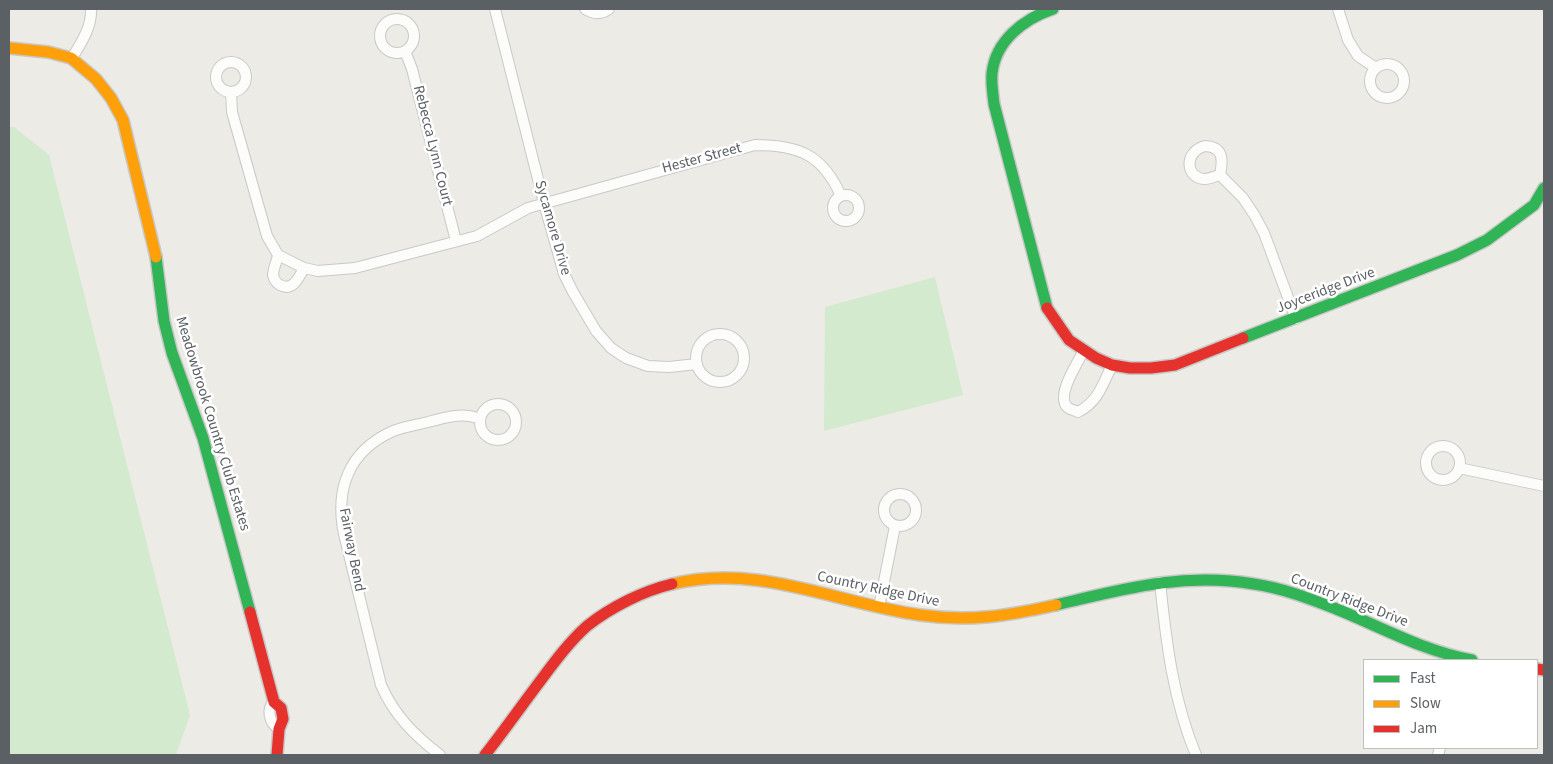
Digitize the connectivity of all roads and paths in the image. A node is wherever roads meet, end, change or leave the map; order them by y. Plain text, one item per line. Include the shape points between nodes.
1 (91, 9) edge
2 (496, 9) edge
3 (585, 9) edge
4 (609, 9) edge
5 (1053, 9) edge
6 (1338, 9) edge
7 (9, 48) edge
8 (405, 52) dead end
9 (72, 58) junction
10 (1376, 68) dead end
11 (230, 92) dead end
12 (1220, 175) dead end
13 (1544, 188) edge
14 (841, 196) dead end
15 (544, 203) junction
16 (1540, 204) edge
17 (456, 242) junction
18 (278, 255) junction
19 (304, 268) junction
20 (1296, 319) junction
21 (1084, 350) junction
22 (697, 364) junction
23 (1112, 365) junction
24 (480, 419) dead end
25 (1459, 468) dead end
26 (1544, 486) edge
27 (895, 526) dead end
28 (1160, 582) junction
29 (879, 607) junction
30 (1462, 659) edge
31 (277, 755) edge
32 (440, 755) edge
33 (485, 755) edge
34 (1196, 755) edge

1 - 9 street via 87,32
2 - 15 street, Sycamore Drive
3 - 4 street via 599,14
5 - 21 street, Joyceridge Drive via 1022,23 1007,36 993,70 993,96 1046,306 1070,340
6 - 10 street via 1348,40 1358,56
7 - 9 street, Meadowbrook Country Club Estates
8 - 17 street, Rebecca Lynn Court
9 - 31 street, Meadowbrook Country Club Estates via 107,90 123,120 152,237 170,345 203,438 274,702 281,708 283,719
11 - 18 street via 232,112 267,236
12 - 20 street via 1256,216
13 - 16 street, Joyceridge Drive
14 - 15 street, Hester Street via 834,180 813,158 784,146 755,145
15 - 17 street, Hester Street via 516,213 477,236
15 - 22 street, Sycamore Drive via 564,274 596,331 611,348 648,366
16 - 20 street, Joyceridge Drive via 1457,256
17 - 19 street, Hester Street via 355,268 318,272
18 - 19 street, Hester Street
18 - 19 street via 273,274 280,285 294,284
20 - 23 street, Joyceridge Drive via 1175,365 1130,368
21 - 23 street, Joyceridge Drive
21 - 23 street via 1064,390 1064,401 1069,408 1078,412 1094,402
22 - 22 street via 709,379 730,380 744,362 741,346 728,335 712,336 700,344
24 - 32 street, Fairway Bend via 471,415 448,416 392,432 375,441 347,475 341,503 344,534 388,701 396,713
25 - 26 street
27 - 29 street
28 - 29 street, Country Ridge Drive via 1004,617 938,618
28 - 30 street, Country Ridge Drive via 1217,579 1274,588
28 - 34 street via 1172,676
29 - 33 street, Country Ridge Drive via 746,577 682,580 643,593 601,616 582,631

